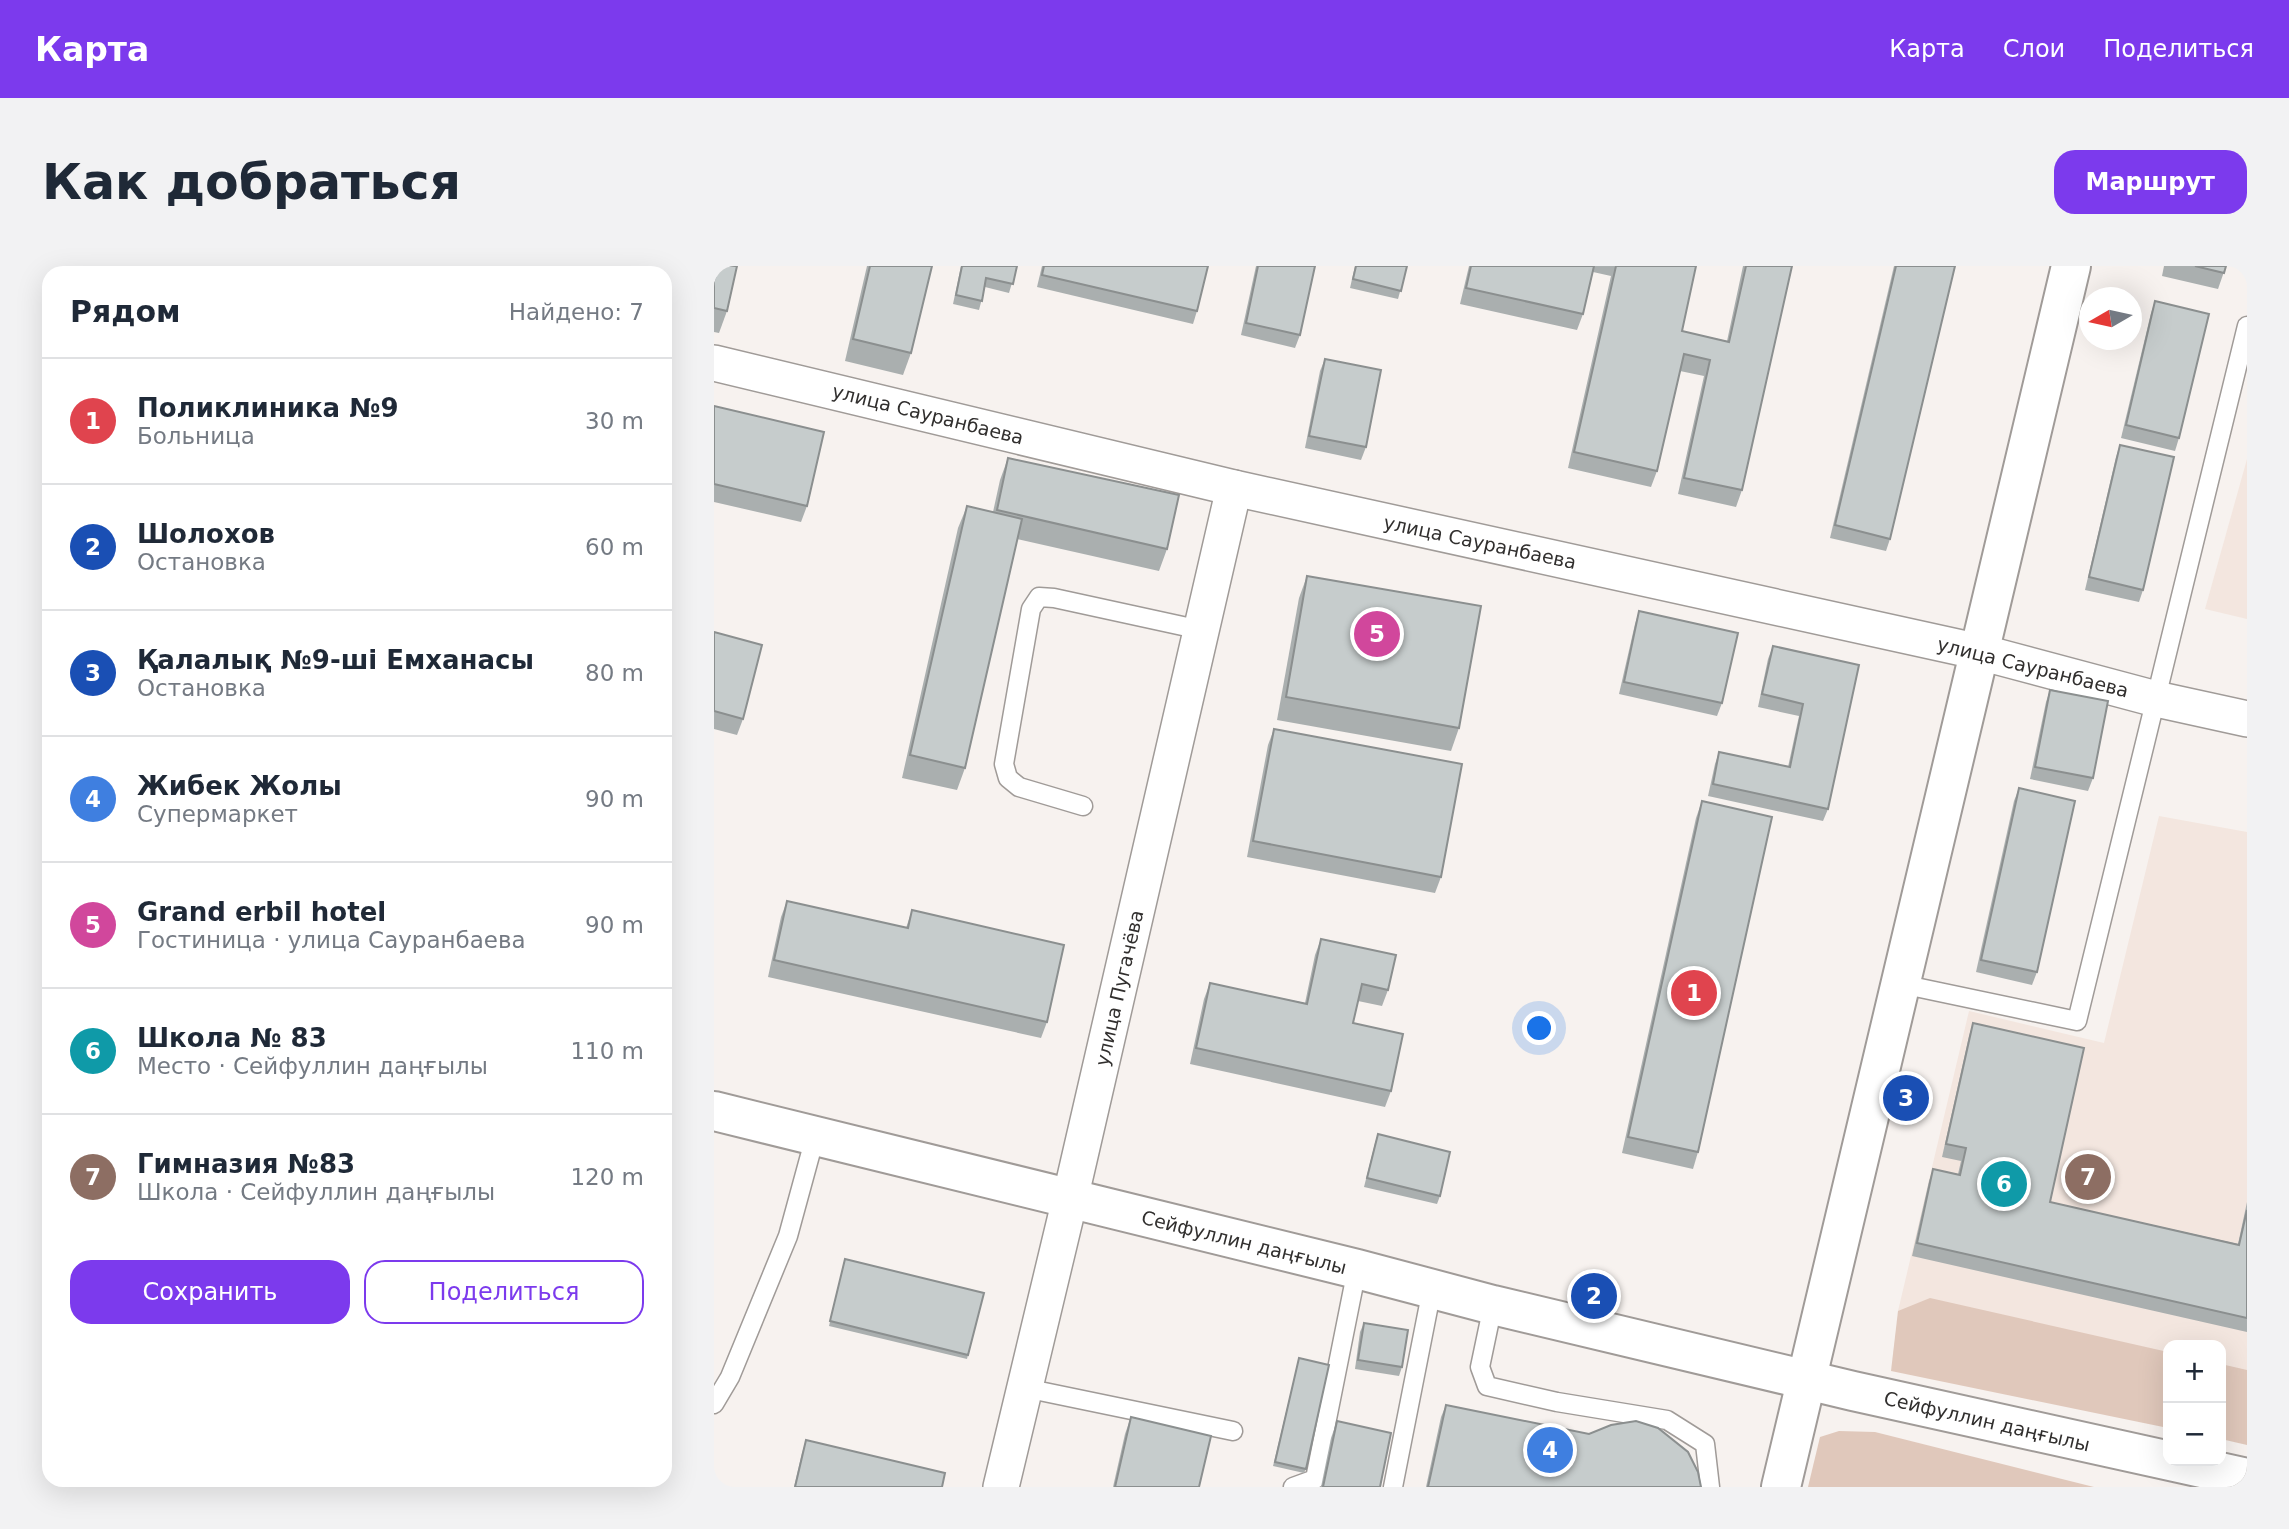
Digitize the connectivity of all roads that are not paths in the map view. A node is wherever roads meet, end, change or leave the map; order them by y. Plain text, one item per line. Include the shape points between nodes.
1 (2071, 266) edge
2 (2247, 326) edge
3 (714, 363) edge
4 (1234, 488) junction
5 (1201, 630) junction
6 (1979, 652) junction
7 (2156, 699) junction
8 (2247, 719) edge
9 (1083, 806) dead end
10 (1900, 984) junction
11 (714, 1111) edge
12 (815, 1137) junction
13 (1070, 1199) junction
14 (1357, 1269) junction
15 (1432, 1289) junction
16 (1493, 1305) junction
17 (1791, 1375) junction
18 (1025, 1388) junction
19 (714, 1404) edge
20 (1233, 1432) dead end
21 (2247, 1478) edge
22 (1001, 1487) edge
23 (1293, 1487) edge
24 (1393, 1487) edge
25 (1710, 1487) edge
26 (1781, 1487) edge

1 - 6 main road
2 - 7 lane
3 - 4 street, улица Сауранбаева
4 - 5 street, улица Пугачёва
4 - 6 street, улица Сауранбаева
5 - 9 lane via 1039,597 1031,610 1004,764 1008,778 1019,787
5 - 13 street, улица Пугачёва
6 - 7 street, улица Сауранбаева
6 - 10 main road
7 - 8 street, улица Сауранбаева
7 - 10 lane via 2077,1021
10 - 17 main road
11 - 12 main road, Сейфуллин даңғылы
12 - 13 main road, Сейфуллин даңғылы
12 - 19 lane via 788,1236 730,1377
13 - 14 main road, Сейфуллин даңғылы
13 - 18 street, улица Пугачёва
14 - 15 main road, Сейфуллин даңғылы
14 - 23 lane via 1315,1479
15 - 16 main road, Сейфуллин даңғылы
15 - 24 lane
16 - 17 main road, Сейфуллин даңғылы
16 - 25 lane via 1480,1367 1487,1386 1667,1420 1705,1444
17 - 21 main road, Сейфуллин даңғылы
17 - 26 main road
18 - 20 lane
18 - 22 street, улица Пугачёва

